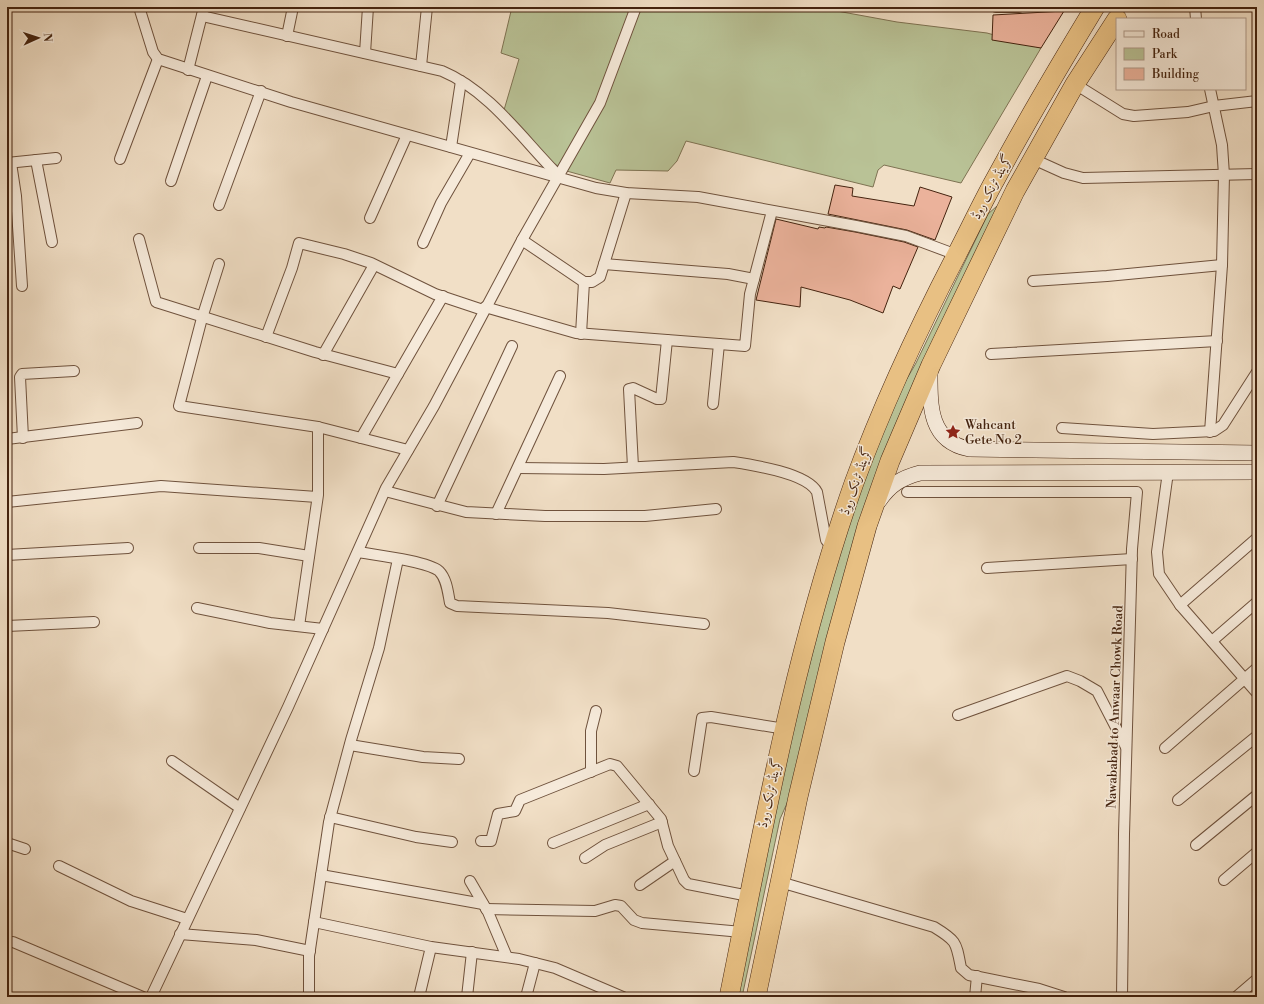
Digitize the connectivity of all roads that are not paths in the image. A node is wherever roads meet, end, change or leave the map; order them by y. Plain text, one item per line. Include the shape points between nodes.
1 (139, 7) edge
2 (293, 7) edge
3 (368, 7) edge
4 (427, 7) edge
5 (636, 7) edge
6 (996, 7) edge
7 (1019, 7) edge
8 (1095, 7) edge
9 (1125, 7) edge
10 (1195, 7) edge
11 (203, 12) edge
12 (1118, 18) edge
13 (1196, 18) edge
14 (1116, 21) edge
15 (287, 36) junction
16 (365, 53) junction
17 (158, 59) junction
18 (421, 66) junction
19 (188, 70) junction
20 (208, 76) junction
21 (461, 81) junction
22 (1075, 84) junction
23 (1210, 90) edge
24 (261, 91) junction
25 (1257, 101) edge
26 (1214, 106) junction
27 (406, 135) junction
28 (451, 148) junction
29 (470, 153) junction
30 (56, 158) dead end
31 (120, 159) dead end
32 (1033, 159) junction
33 (36, 160) junction
34 (9, 163) edge
35 (1257, 174) edge
36 (1224, 175) junction
37 (559, 176) junction
38 (996, 178) junction
39 (171, 181) dead end
40 (1015, 191) junction
41 (626, 193) junction
42 (219, 205) dead end
43 (772, 211) junction
44 (370, 218) dead end
45 (139, 239) dead end
46 (522, 240) junction
47 (52, 242) dead end
48 (422, 243) dead end
49 (957, 255) junction
50 (219, 264) dead end
51 (374, 264) junction
52 (604, 264) junction
53 (1222, 265) junction
54 (754, 279) junction
55 (1033, 281) dead end
56 (584, 282) junction
57 (22, 286) dead end
58 (443, 296) junction
59 (484, 309) junction
60 (202, 318) junction
61 (581, 334) junction
62 (266, 337) junction
63 (667, 340) junction
64 (1217, 341) junction
65 (719, 344) junction
66 (512, 346) dead end
67 (991, 354) dead end
68 (323, 355) junction
69 (931, 366) junction
70 (74, 371) dead end
71 (1257, 372) edge
72 (398, 374) junction
73 (560, 376) dead end
74 (713, 404) dead end
75 (137, 423) dead end
76 (318, 427) junction
77 (1062, 428) dead end
78 (1210, 432) junction
79 (22, 438) junction
80 (360, 438) junction
81 (7, 439) edge
82 (408, 450) junction
83 (1228, 452) junction
84 (1257, 453) edge
85 (633, 467) junction
86 (518, 468) junction
87 (1168, 472) junction
88 (1230, 472) junction
89 (1257, 472) edge
90 (385, 491) junction
91 (907, 492) dead end
92 (318, 497) junction
93 (7, 502) edge
94 (437, 506) junction
95 (874, 508) junction
96 (716, 509) dead end
97 (496, 514) junction
98 (1257, 538) edge
99 (128, 548) dead end
100 (199, 548) dead end
101 (833, 549) junction
102 (358, 552) junction
103 (7, 555) edge
104 (309, 556) junction
105 (398, 559) junction
106 (1132, 559) junction
107 (987, 568) dead end
108 (1257, 602) edge
109 (1180, 605) junction
110 (197, 608) dead end
111 (94, 622) dead end
112 (704, 624) dead end
113 (7, 626) edge
114 (299, 626) junction
115 (323, 629) junction
116 (1212, 641) junction
117 (1257, 668) edge
118 (1245, 679) junction
119 (1257, 693) edge
120 (596, 711) dead end
121 (958, 715) dead end
122 (785, 729) junction
123 (1257, 736) edge
124 (350, 745) junction
125 (1165, 748) dead end
126 (1127, 749) junction
127 (459, 759) dead end
128 (172, 761) dead end
129 (694, 771) dead end
130 (591, 772) junction
131 (1257, 795) edge
132 (1178, 800) dead end
133 (649, 804) junction
134 (240, 808) junction
135 (330, 817) junction
136 (662, 822) junction
137 (480, 841) dead end
138 (452, 842) dead end
139 (7, 843) edge
140 (553, 843) dead end
141 (1196, 845) dead end
142 (24, 849) dead end
143 (1257, 852) edge
144 (585, 858) dead end
145 (675, 861) junction
146 (59, 866) dead end
147 (321, 875) junction
148 (1224, 880) dead end
149 (470, 881) dead end
150 (780, 882) junction
151 (640, 885) dead end
152 (749, 896) junction
153 (485, 906) junction
154 (187, 919) junction
155 (314, 922) junction
156 (742, 932) junction
157 (180, 934) junction
158 (12, 942) dead end
159 (431, 947) junction
160 (310, 951) junction
161 (472, 952) junction
162 (508, 957) junction
163 (535, 963) junction
164 (977, 976) junction
165 (1257, 979) edge
166 (143, 997) edge
167 (151, 997) edge
168 (309, 997) edge
169 (419, 997) edge
170 (467, 997) edge
171 (526, 997) edge
172 (623, 997) edge
173 (729, 997) edge
174 (756, 997) edge
175 (975, 997) edge
176 (1064, 997) edge
177 (1122, 997) edge
178 (1236, 997) edge

1 - 17 street via 153,52
2 - 15 street
3 - 16 street
4 - 18 street
5 - 37 street via 600,103
6 - 7 street
8 - 38 highway, گرینڈ ٹرنک روڈ
9 - 12 highway, گرینڈ ٹرنک روڈ
10 - 13 street
11 - 15 street
11 - 19 street
14 - 22 highway, گرینڈ ٹرنک روڈ
15 - 16 street
16 - 18 street
17 - 19 street
17 - 31 street
18 - 21 street via 442,71
19 - 20 street
20 - 24 street
20 - 39 street
21 - 28 street
21 - 37 street via 486,100
22 - 26 street via 1123,114 1134,116 1188,112
22 - 32 highway, گرینڈ ٹرنک روڈ
23 - 26 street
24 - 27 street
24 - 42 street
25 - 26 street
26 - 36 street via 1222,144
27 - 28 street
27 - 44 street
28 - 29 street
29 - 37 street
29 - 48 street via 441,203
30 - 33 street
32 - 36 street via 1082,178
32 - 40 highway, گرینڈ ٹرنک روڈ
33 - 34 street
33 - 47 street
34 - 57 street via 16,196
35 - 36 street
36 - 53 street
37 - 41 street via 596,188
37 - 46 street
38 - 40 highway
38 - 49 highway, گرینڈ ٹرنک روڈ
40 - 69 highway, گرینڈ ٹرنک روڈ
41 - 43 street via 698,197
41 - 52 street
43 - 49 street via 906,236
43 - 54 street
45 - 60 street via 156,302
46 - 56 street
46 - 59 street
49 - 101 highway, گرینڈ ٹرنک روڈ via 934,296 880,414
50 - 60 street
51 - 58 street
51 - 62 street via 299,243
51 - 68 street
52 - 54 street via 728,274
52 - 56 street via 600,278
53 - 55 street
53 - 64 street
54 - 65 street via 745,346
56 - 61 street
58 - 59 street
58 - 72 street
59 - 61 street
59 - 82 street via 434,406
60 - 62 street
60 - 76 street via 179,406
61 - 63 street
62 - 68 street
63 - 65 street
63 - 85 street via 661,399 633,388 629,390
64 - 67 street
64 - 78 street
65 - 74 street
66 - 94 street
68 - 72 street
69 - 83 main road via 930,393 933,418 946,437 957,446 970,449
69 - 95 highway, گرینڈ ٹرنک روڈ via 890,461
70 - 79 street via 22,374
71 - 78 street via 1223,425
72 - 80 street
73 - 86 street
75 - 79 street
76 - 80 street
76 - 92 street
77 - 78 street via 1153,434
79 - 81 street
80 - 82 street
82 - 90 street
83 - 84 main road
83 - 88 main road
85 - 86 street
85 - 101 street via 733,462 799,478 814,485 826,540
86 - 97 street
87 - 88 main road
87 - 95 main road via 920,473 907,476 891,485
87 - 109 street via 1158,552 1159,574
88 - 89 main road
90 - 94 street
90 - 102 street
91 - 106 street, Nawababad to Anwaar Chowk Road via 1137,492
92 - 93 street via 161,486
92 - 104 street
94 - 97 street via 466,512
95 - 150 highway, گرینڈ ٹرنک روڈ via 835,642
96 - 97 street via 645,516
98 - 109 street
99 - 103 street
100 - 104 street via 259,548
101 - 122 highway, گرینڈ ٹرنک روڈ
102 - 105 street
102 - 115 street
104 - 114 street
105 - 112 street via 427,565 439,571 446,581 450,603 456,606 608,613
105 - 124 street via 379,648
106 - 107 street
106 - 126 street, Nawababad to Anwaar Chowk Road
108 - 116 street
109 - 116 street
110 - 114 street via 270,623
111 - 113 street
114 - 115 street
115 - 134 street
116 - 118 street
117 - 118 street
118 - 119 street
118 - 125 street
120 - 130 street via 591,731
121 - 126 street via 1067,676 1073,677 1097,692
122 - 129 street via 711,717 702,718
122 - 152 highway, گرینڈ ٹرنک روڈ
123 - 132 street
124 - 127 street via 423,757
124 - 135 street
126 - 177 street, Nawababad to Anwaar Chowk Road
128 - 134 street
130 - 133 street via 610,764 617,766
130 - 137 street via 520,800 515,811 498,814 493,839
131 - 141 street
133 - 136 street
133 - 140 street
134 - 154 street
135 - 138 street via 416,837
135 - 147 street
136 - 144 street via 606,845
136 - 145 street
139 - 142 street
143 - 148 street
145 - 151 street
145 - 152 street via 688,884
146 - 154 street via 131,901
147 - 153 street
147 - 155 street
149 - 153 street
150 - 164 street via 934,927 956,944 961,968 970,975
150 - 174 highway, گرینڈ ٹرنک روڈ
152 - 156 highway, گرینڈ ٹرنک روڈ
153 - 156 street via 595,911 615,905 621,906 634,920 642,923
153 - 162 street
154 - 157 street
155 - 159 street
155 - 160 street
156 - 173 highway, گرینڈ ٹرنک روڈ
157 - 160 street via 256,940
157 - 167 street
158 - 166 street
159 - 161 street
159 - 169 street
160 - 168 street
161 - 162 street
161 - 170 street
162 - 163 street
163 - 171 street
163 - 172 street via 555,968
164 - 175 street
164 - 176 street
165 - 178 street

